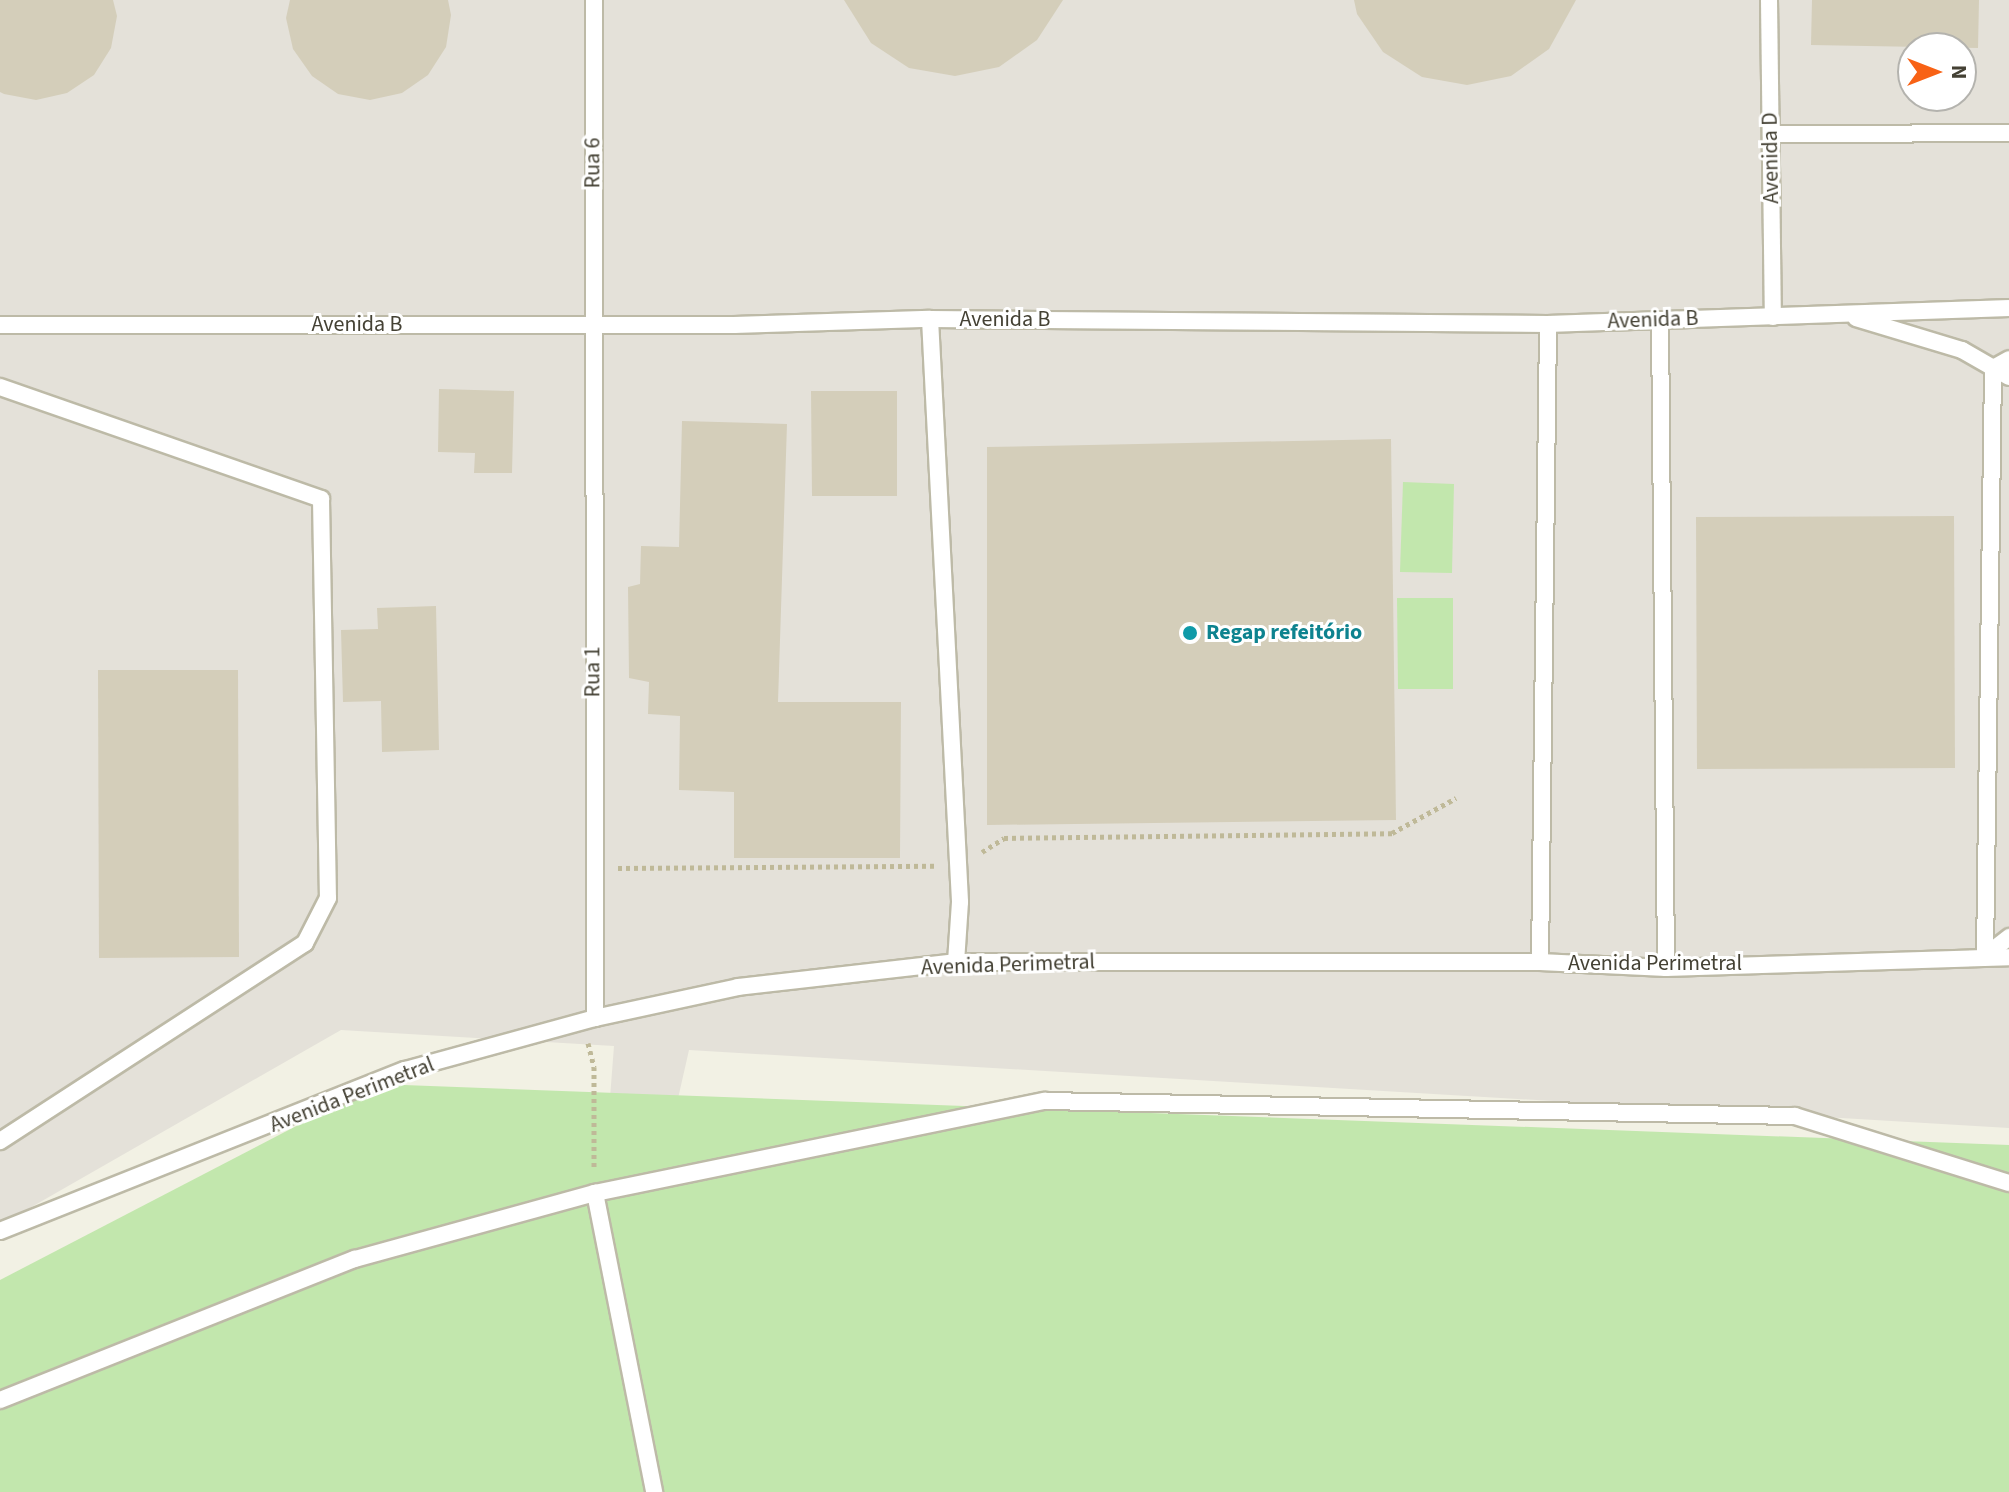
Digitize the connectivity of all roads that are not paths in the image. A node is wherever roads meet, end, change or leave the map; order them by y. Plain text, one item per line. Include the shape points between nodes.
1 (594, 0) edge
2 (1769, 0) edge
3 (2009, 133) edge
4 (1771, 134) junction
5 (2009, 308) edge
6 (1843, 314) junction
7 (1773, 317) junction
8 (930, 319) junction
9 (1660, 320) junction
10 (1548, 324) junction
11 (0, 325) edge
12 (592, 325) junction
13 (2009, 359) edge
14 (1993, 368) junction
15 (2009, 377) edge
16 (0, 387) edge
17 (2009, 937) edge
18 (1985, 956) junction
19 (2009, 957) edge
20 (956, 962) junction
21 (1540, 962) junction
22 (1666, 968) junction
23 (595, 1018) junction
24 (0, 1141) edge
25 (2009, 1183) edge
26 (595, 1193) junction
27 (0, 1226) edge
28 (0, 1400) edge
29 (654, 1492) edge

1 - 12 lane, Rua 6
2 - 4 lane, Avenida D
3 - 4 lane
4 - 7 lane, Avenida D
5 - 6 lane, Avenida B
6 - 7 lane, Avenida B
6 - 14 lane via 1962,350
7 - 9 lane, Avenida B
8 - 10 lane, Avenida B
8 - 12 lane, Avenida B
8 - 20 lane via 958,866
9 - 10 lane, Avenida B
9 - 22 lane
10 - 21 lane
11 - 12 lane, Avenida B
12 - 23 lane, Rua 1
13 - 14 lane
14 - 15 lane
14 - 18 lane
16 - 24 lane via 321,499 328,898 305,943
17 - 18 lane
18 - 19 lane, Avenida Perimetral
18 - 22 lane, Avenida Perimetral
20 - 21 lane, Avenida Perimetral
20 - 23 lane, Avenida Perimetral via 738,987
21 - 22 lane, Avenida Perimetral
23 - 27 lane, Avenida Perimetral via 405,1070
25 - 26 lane via 1795,1116 1045,1101
26 - 28 lane via 355,1259
26 - 29 lane

